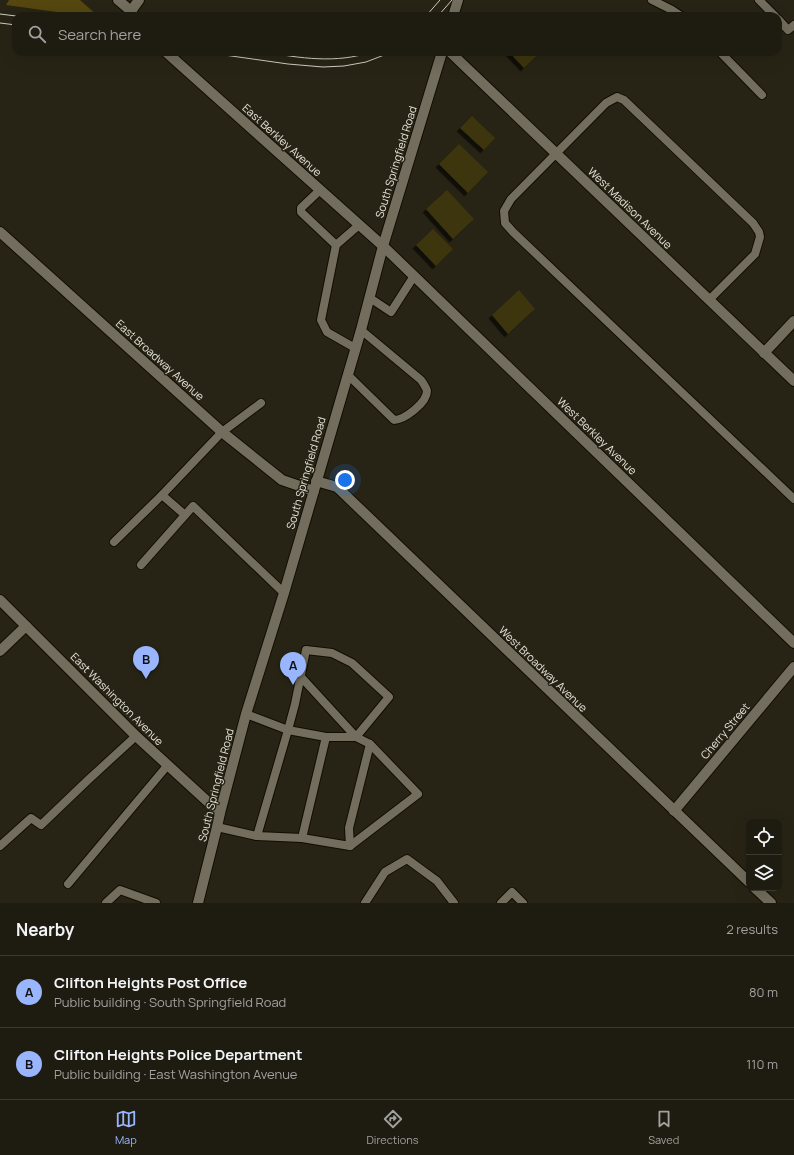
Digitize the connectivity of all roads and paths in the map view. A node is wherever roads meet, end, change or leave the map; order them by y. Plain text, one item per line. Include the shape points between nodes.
1 (118, 0) edge
2 (139, 0) edge
3 (458, 0) edge
4 (652, 0) edge
5 (759, 0) edge
6 (131, 12) edge
7 (133, 12) edge
8 (454, 12) edge
9 (675, 12) edge
10 (771, 12) edge
11 (782, 23) edge
12 (794, 24) edge
13 (170, 56) edge
14 (441, 56) edge
15 (454, 56) edge
16 (724, 56) edge
17 (762, 94) dead end
18 (556, 154) junction
19 (320, 190) junction
20 (359, 225) junction
21 (0, 232) edge
22 (336, 244) junction
23 (383, 246) junction
24 (414, 276) junction
25 (370, 298) junction
26 (709, 300) junction
27 (794, 321) edge
28 (361, 330) junction
29 (356, 348) junction
30 (764, 353) junction
31 (348, 374) junction
32 (794, 381) edge
33 (261, 403) dead end
34 (222, 432) junction
35 (315, 486) junction
36 (162, 495) junction
37 (794, 499) edge
38 (185, 516) junction
39 (114, 542) dead end
40 (141, 565) dead end
41 (284, 593) junction
42 (0, 600) edge
43 (26, 626) junction
44 (794, 643) edge
45 (0, 651) edge
46 (794, 667) edge
47 (301, 677) junction
48 (246, 714) junction
49 (288, 730) junction
50 (136, 736) junction
51 (356, 736) junction
52 (326, 738) junction
53 (370, 744) junction
54 (167, 766) junction
55 (674, 811) junction
56 (220, 813) junction
57 (217, 827) junction
58 (257, 836) junction
59 (302, 838) junction
60 (0, 846) edge
61 (350, 846) junction
62 (746, 879) edge
63 (68, 884) dead end
64 (758, 891) edge
65 (106, 903) edge
66 (156, 903) edge
67 (198, 903) edge
68 (365, 903) edge
69 (454, 903) edge
70 (501, 903) edge
71 (523, 903) edge
72 (770, 903) edge

1 - 6 street
2 - 7 street
3 - 8 street
4 - 9 lane
5 - 10 lane
11 - 12 lane via 788,30
13 - 19 street, East Berkley Avenue
14 - 23 street, South Springfield Road
15 - 18 street, West Madison Avenue
16 - 17 lane
18 - 26 street, West Madison Avenue
18 - 26 lane via 606,103 617,97 624,100 759,232 755,254
18 - 37 lane via 511,199 504,211 505,223
19 - 20 street, East Berkley Avenue
19 - 22 lane via 301,208 301,212
20 - 22 lane
20 - 23 street, East Berkley Avenue
21 - 34 street, East Broadway Avenue
22 - 29 lane via 321,320 327,332
23 - 24 street, West Berkley Avenue
23 - 25 street, South Springfield Road
24 - 25 lane via 391,312
24 - 44 street, West Berkley Avenue
25 - 28 street, South Springfield Road
26 - 30 street, West Madison Avenue
27 - 30 street
28 - 29 street, South Springfield Road
28 - 31 lane via 421,380 427,390 426,396 405,417 394,420
29 - 31 street, South Springfield Road
30 - 32 street, West Madison Avenue
31 - 35 street, South Springfield Road
33 - 34 lane
34 - 35 street, East Broadway Avenue via 282,480
34 - 36 lane
35 - 41 street, South Springfield Road
35 - 55 street, West Broadway Avenue via 337,487
36 - 38 lane
36 - 39 lane
38 - 40 lane
38 - 41 lane via 193,506
41 - 48 street, South Springfield Road
42 - 43 street, East Washington Avenue
43 - 45 street
43 - 50 street, East Washington Avenue
46 - 55 street, Cherry Street
47 - 49 lane
47 - 51 lane
47 - 51 lane via 306,650 332,653 352,663 389,697
48 - 49 lane
48 - 56 street, South Springfield Road
49 - 52 lane
49 - 58 lane
50 - 54 street, East Washington Avenue
50 - 60 lane via 41,825 31,818
51 - 52 lane
51 - 53 lane
52 - 59 lane
53 - 61 lane via 349,828
53 - 61 lane via 418,794
54 - 56 street, East Washington Avenue
54 - 63 lane
55 - 62 street, West Broadway Avenue
56 - 57 street, South Springfield Road
57 - 58 lane
57 - 67 street, South Springfield Road
58 - 59 lane
59 - 61 lane
64 - 72 street
65 - 66 lane via 120,890
68 - 69 lane via 385,872 407,859 437,881
70 - 71 lane via 512,892

